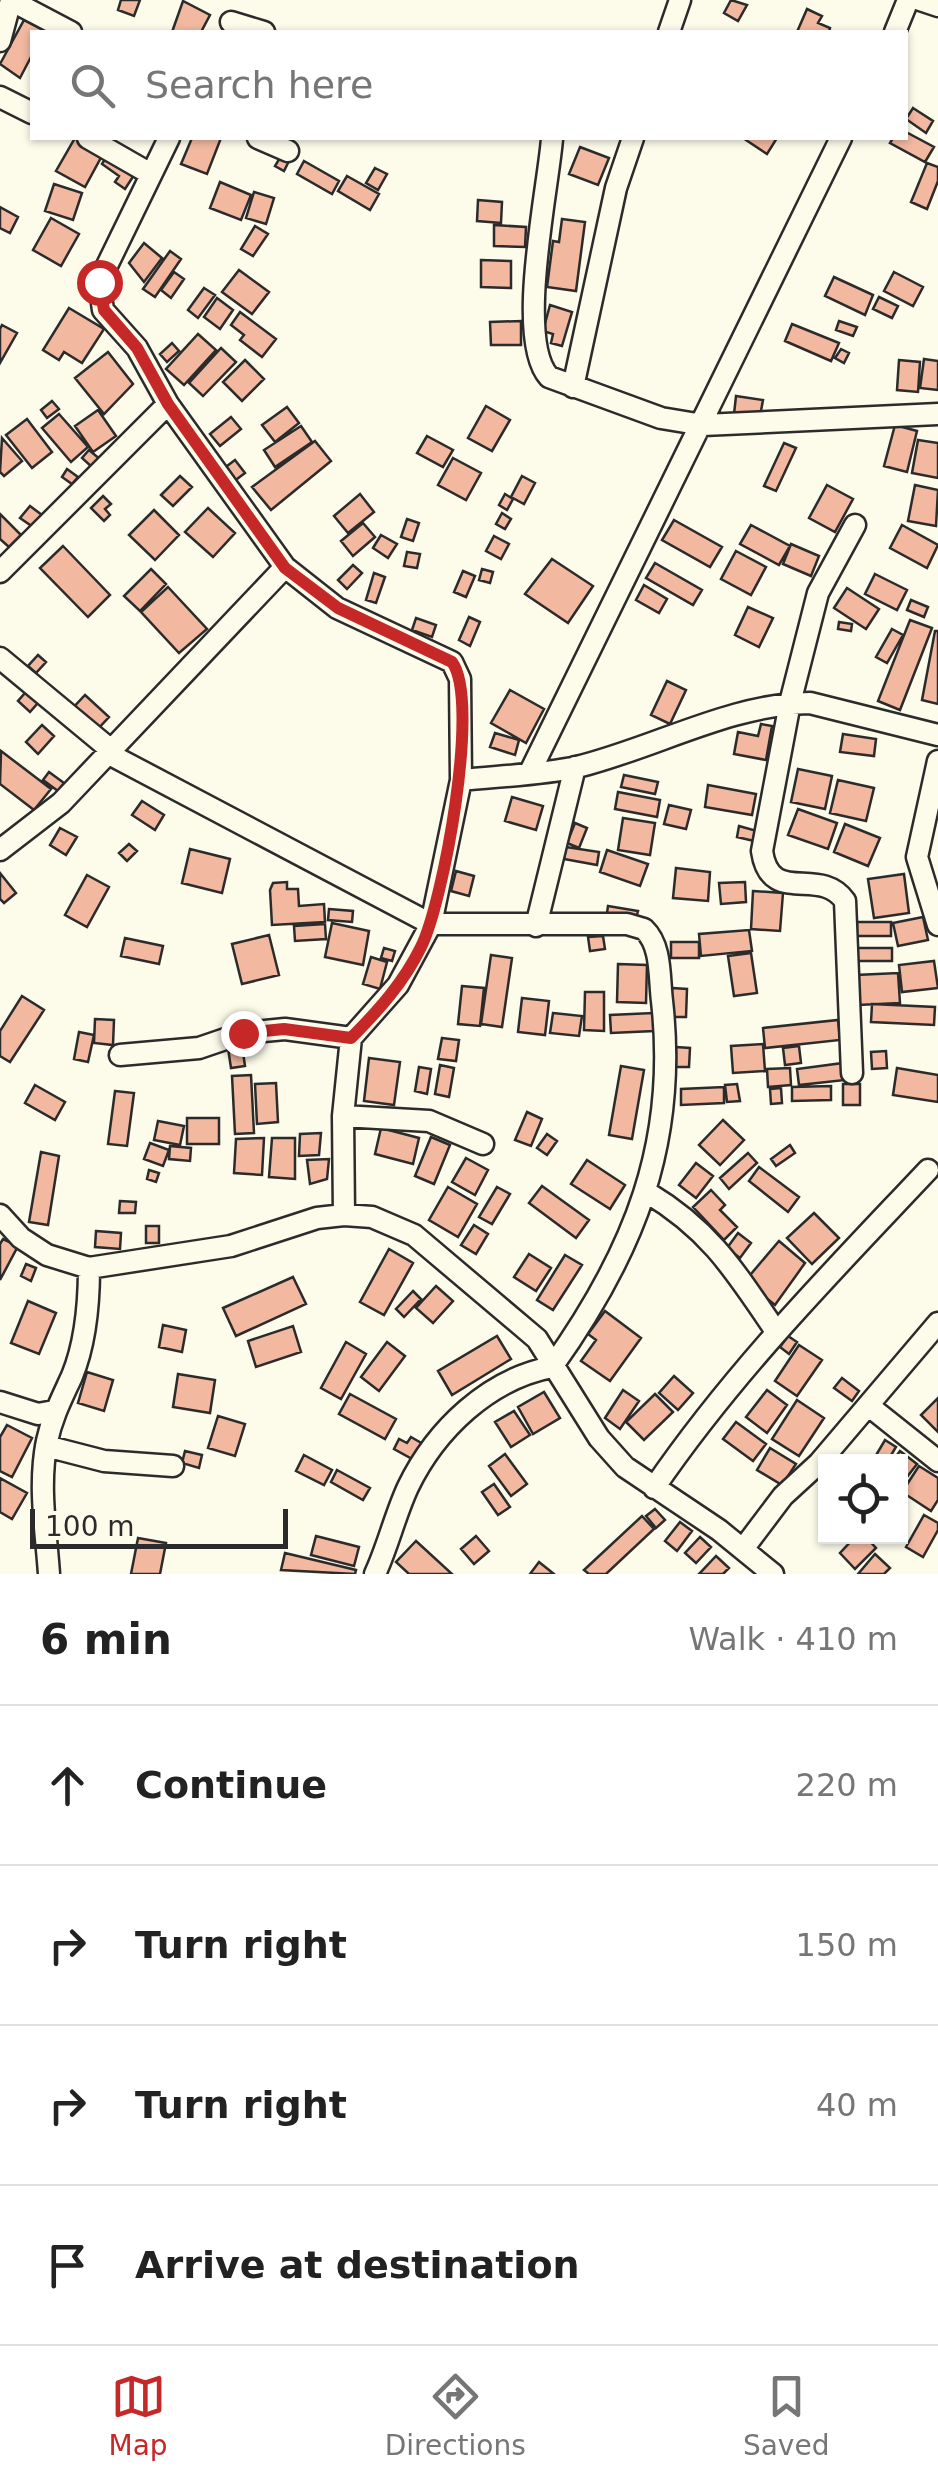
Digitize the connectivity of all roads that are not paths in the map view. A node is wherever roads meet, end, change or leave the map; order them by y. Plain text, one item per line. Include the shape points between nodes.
1 (12, 0) edge
2 (236, 0) edge
3 (680, 0) edge
4 (908, 0) edge
5 (920, 0) edge
6 (938, 6) edge
7 (228, 27) edge
8 (67, 30) edge
9 (670, 30) edge
10 (896, 30) edge
11 (0, 41) edge
12 (0, 97) edge
13 (30, 111) edge
14 (91, 140) edge
15 (168, 140) edge
16 (263, 140) edge
17 (552, 140) edge
18 (632, 140) edge
19 (840, 140) edge
20 (288, 151) dead end
21 (148, 174) junction
22 (573, 387) junction
23 (168, 404) junction
24 (938, 414) edge
25 (703, 425) junction
26 (855, 525) dead end
27 (5, 560) edge
28 (285, 568) junction
29 (0, 658) edge
30 (790, 703) junction
31 (938, 735) edge
32 (110, 752) junction
33 (938, 761) edge
34 (576, 767) junction
35 (530, 772) junction
36 (461, 780) junction
37 (0, 850) edge
38 (431, 924) junction
39 (938, 925) edge
40 (536, 926) junction
41 (351, 1038) junction
42 (120, 1055) dead end
43 (852, 1073) dead end
44 (343, 1116) junction
45 (483, 1144) dead end
46 (928, 1170) dead end
47 (648, 1193) junction
48 (0, 1215) edge
49 (344, 1215) junction
50 (89, 1268) junction
51 (938, 1323) edge
52 (775, 1330) junction
53 (552, 1367) junction
54 (0, 1402) edge
55 (869, 1406) junction
56 (54, 1412) junction
57 (46, 1446) junction
58 (938, 1461) edge
59 (173, 1466) dead end
60 (654, 1488) junction
61 (743, 1549) junction
62 (48, 1574) edge
63 (375, 1574) edge
64 (773, 1574) edge

1 - 8 street
1 - 11 street
2 - 7 street
3 - 9 street
4 - 10 street
5 - 6 street
12 - 13 street
14 - 21 street
15 - 21 street
16 - 20 street
17 - 22 street via 533,294 543,371
18 - 22 street
19 - 25 street
21 - 23 street via 98,297
22 - 25 street via 661,418
23 - 27 street
23 - 28 street
24 - 25 street
25 - 35 street
26 - 30 street via 818,594
28 - 32 street
28 - 36 street via 338,608 452,662 460,679
29 - 32 street
30 - 31 street
30 - 34 street
30 - 43 street via 764,868 776,880 826,885 845,901
32 - 37 street via 61,803
32 - 38 street
33 - 39 street via 916,857
34 - 35 street
34 - 40 street
35 - 36 street
36 - 38 street
38 - 40 street
38 - 41 street via 398,985
40 - 47 street via 626,924 652,936 668,1054 663,1128
41 - 42 street via 284,1029 243,1033 199,1048
41 - 44 street
44 - 45 street via 428,1121
44 - 49 street
46 - 52 street
47 - 52 street via 687,1216 722,1250
47 - 53 street
48 - 50 street via 47,1254
49 - 50 street via 231,1246
49 - 53 street via 372,1217 414,1235 519,1319
50 - 56 street via 83,1336
51 - 55 street
52 - 60 street
53 - 60 street via 599,1438
53 - 63 street via 524,1372 462,1413 416,1472
54 - 56 street
55 - 58 street
55 - 61 street via 783,1496
56 - 57 street
57 - 59 street
57 - 62 street
60 - 61 street
61 - 64 street

